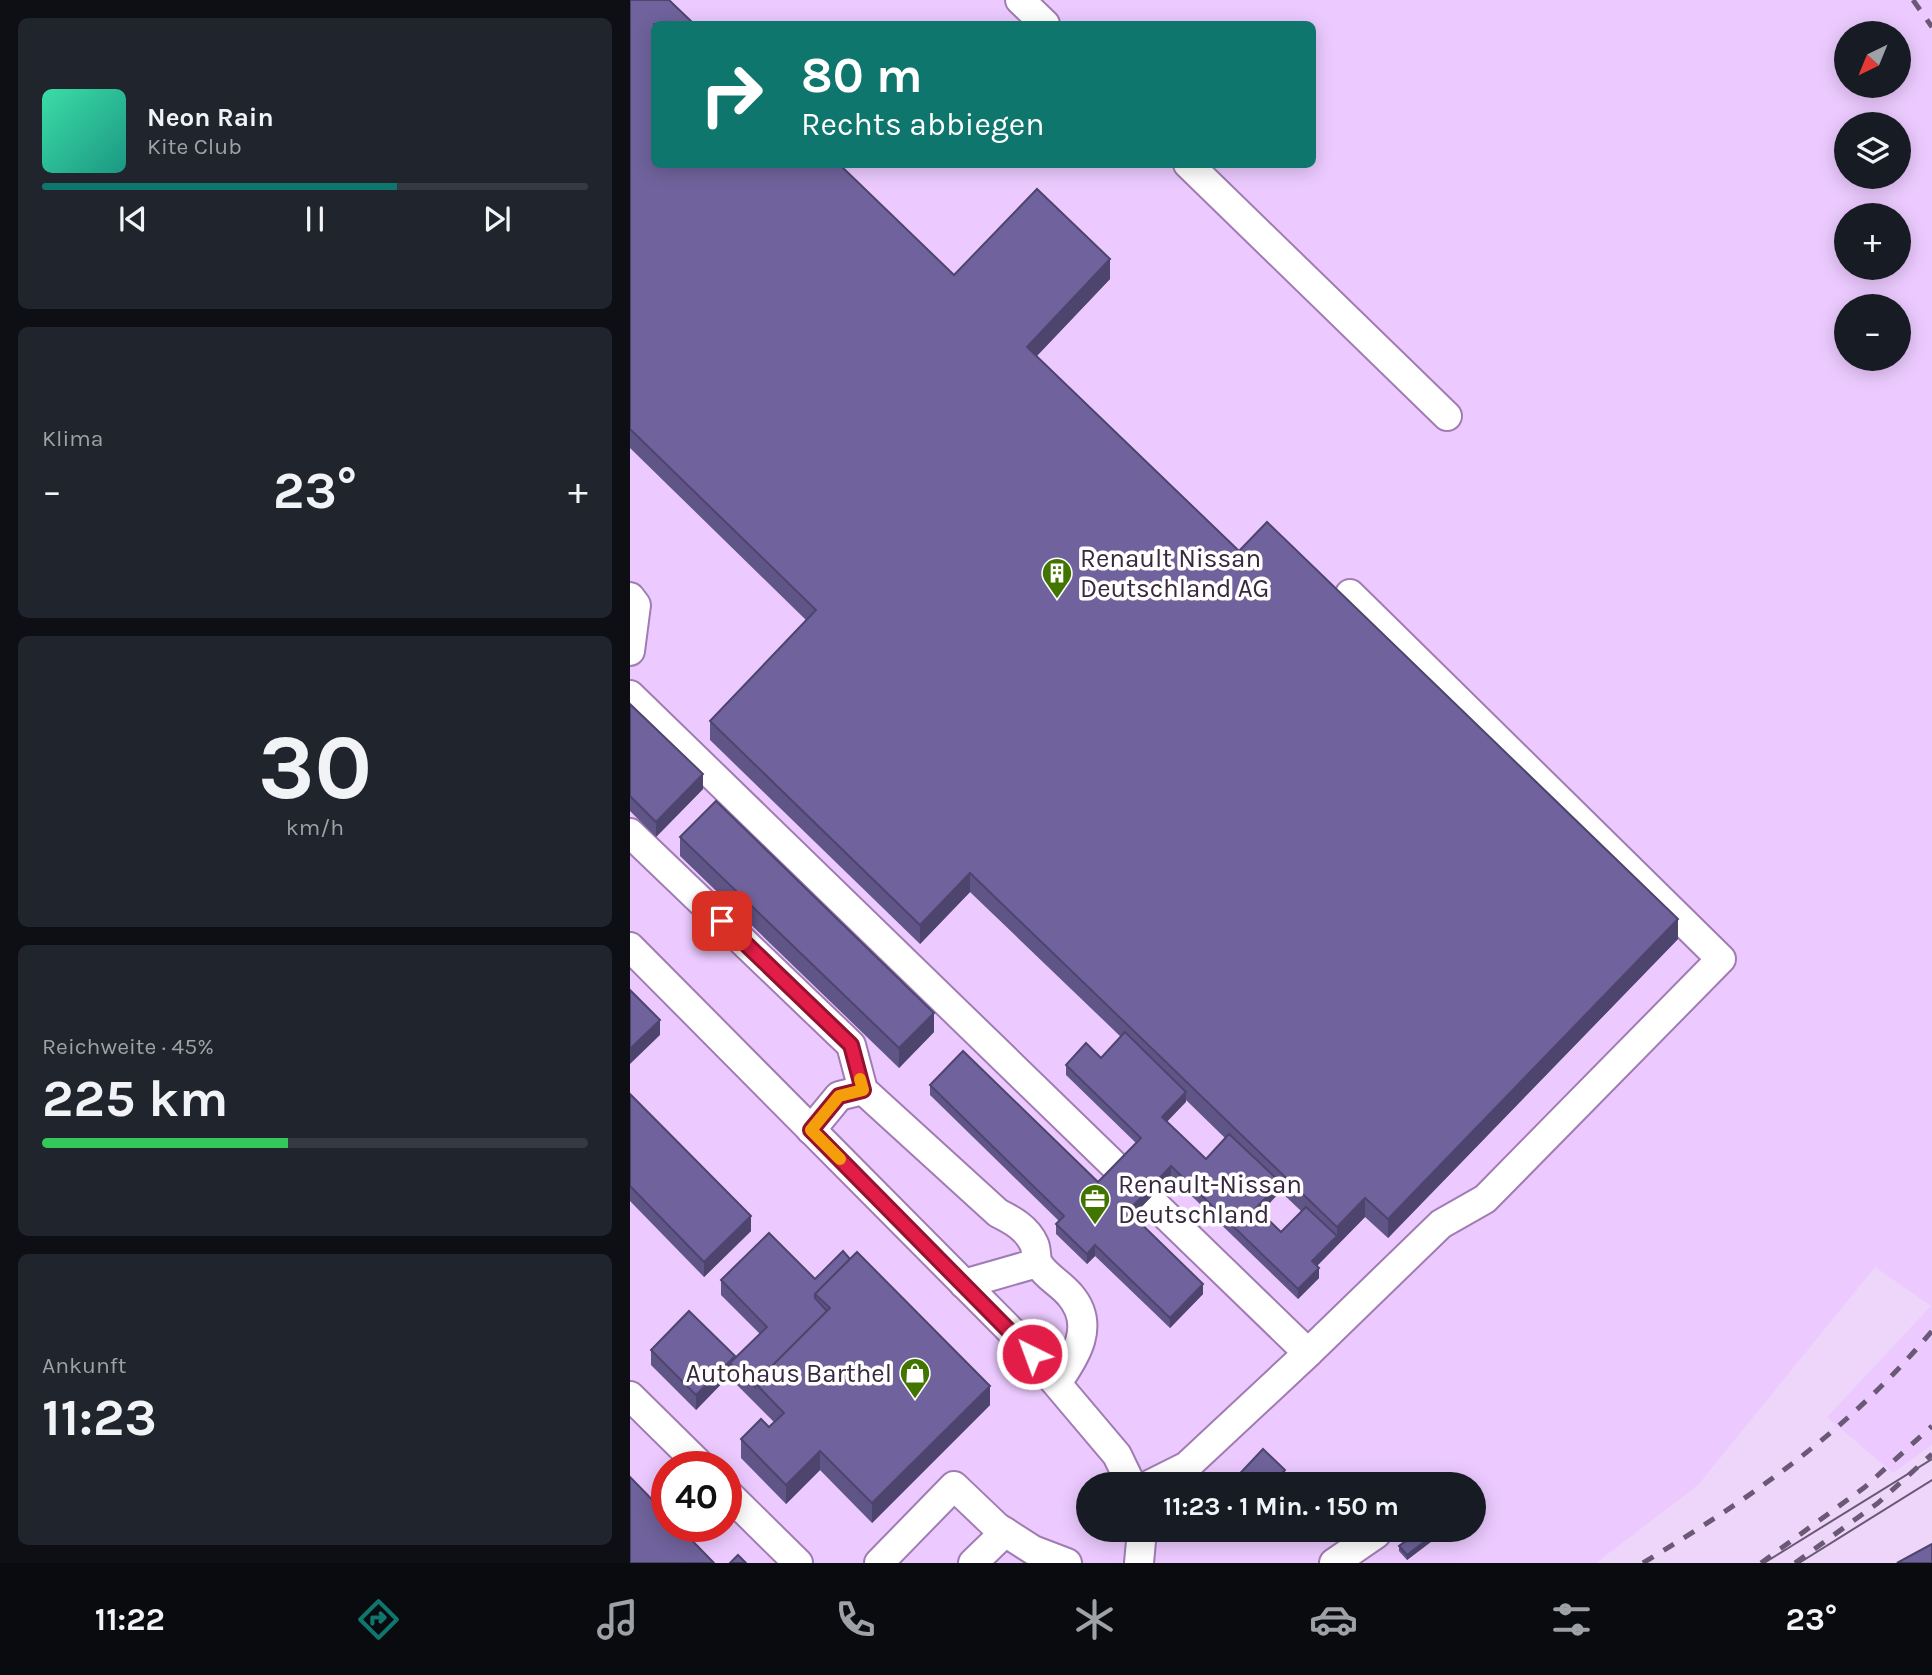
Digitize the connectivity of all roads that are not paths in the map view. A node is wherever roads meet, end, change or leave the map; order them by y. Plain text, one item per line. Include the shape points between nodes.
1 (1020, 0) edge
2 (1042, 21) edge
3 (1192, 168) edge
4 (1447, 416) dead end
5 (1350, 594) dead end
6 (630, 597) edge
7 (630, 651) edge
8 (630, 695) edge
9 (630, 833) edge
10 (630, 947) edge
11 (863, 1090) junction
12 (811, 1130) junction
13 (1119, 1170) edge
14 (1149, 1199) edge
15 (1037, 1263) junction
16 (964, 1284) junction
17 (1308, 1353) junction
18 (1057, 1383) junction
19 (630, 1396) edge
20 (686, 1451) edge
21 (1125, 1472) edge
22 (1175, 1472) edge
23 (742, 1508) edge
24 (1005, 1532) junction
25 (1141, 1542) edge
26 (1364, 1542) edge
27 (1054, 1561) edge
28 (798, 1563) edge
29 (879, 1563) edge
30 (974, 1563) edge
31 (1139, 1563) edge
32 (1334, 1563) edge

1 - 2 street
3 - 4 street
5 - 17 street via 1721,959 1485,1199 1441,1224
6 - 7 street via 636,606
8 - 13 street
9 - 11 street via 851,1045
10 - 12 street
11 - 12 street via 839,1096
11 - 15 street via 998,1213 1019,1224 1034,1244
12 - 16 street
14 - 17 street
15 - 16 street
15 - 18 street via 1070,1294 1082,1314 1082,1339
16 - 18 street
17 - 22 street via 1187,1466
18 - 21 street
19 - 20 street
23 - 28 street
24 - 27 street
24 - 29 street via 954,1486
24 - 30 street
25 - 31 street
26 - 32 street

